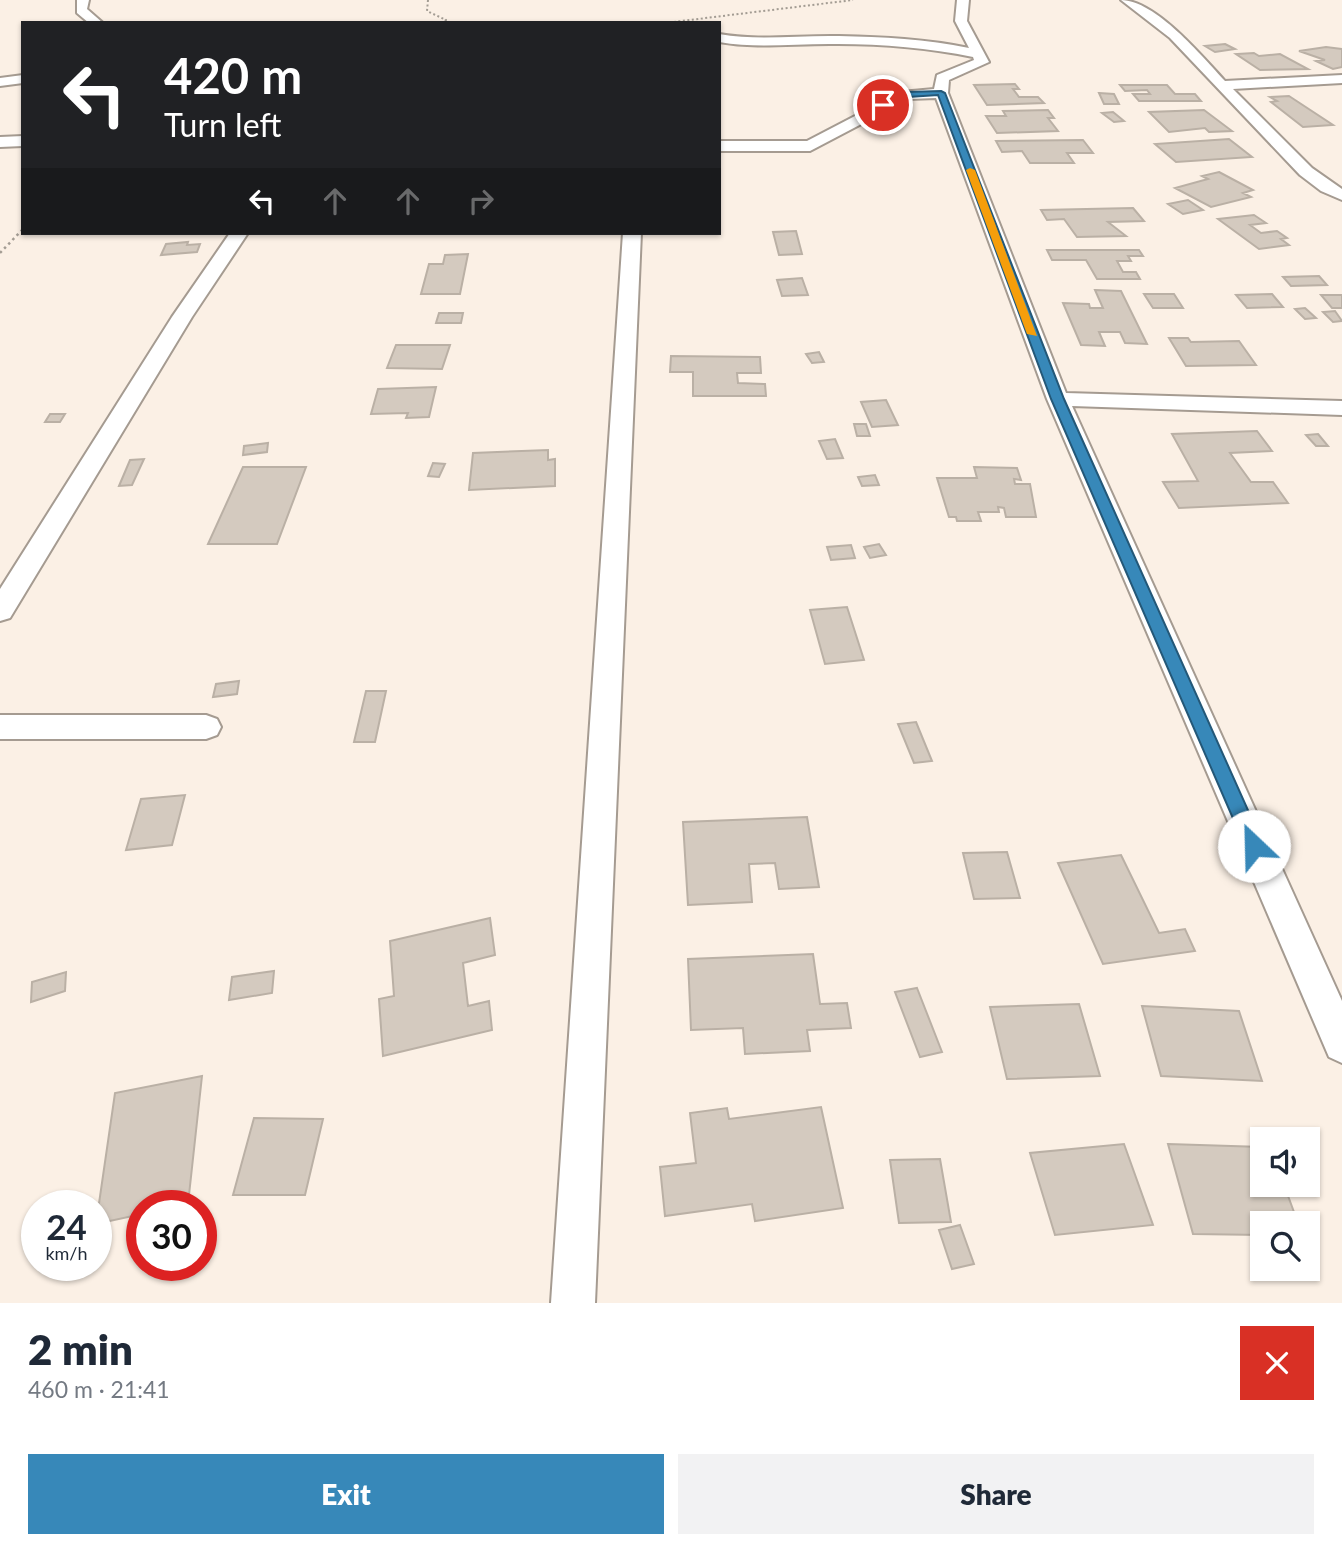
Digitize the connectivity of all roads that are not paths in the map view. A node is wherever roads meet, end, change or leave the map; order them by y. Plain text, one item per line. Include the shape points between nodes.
1 (83, 0) edge
2 (963, 0) edge
3 (1127, 0) edge
4 (95, 21) edge
5 (721, 38) edge
6 (978, 54) junction
7 (21, 79) edge
8 (1342, 79) edge
9 (0, 84) edge
10 (1220, 85) junction
11 (21, 88) edge
12 (941, 93) junction
13 (21, 141) edge
14 (0, 142) edge
15 (721, 146) edge
16 (1342, 195) edge
17 (238, 235) edge
18 (632, 235) edge
19 (1058, 399) junction
20 (1342, 408) edge
21 (0, 611) edge
22 (0, 727) edge
23 (206, 727) dead end
24 (1342, 1044) edge
25 (573, 1303) edge

1 - 4 street via 81,10
2 - 6 street via 961,21
3 - 10 street via 1174,35
5 - 6 street via 752,43 839,40 940,46
6 - 12 street via 982,62 942,78
7 - 9 street
8 - 10 street
9 - 11 street
10 - 16 street via 1321,184
12 - 15 street via 906,95 810,146
12 - 19 street
13 - 14 street
17 - 21 street
18 - 25 street
19 - 20 street
19 - 24 street
22 - 23 street

